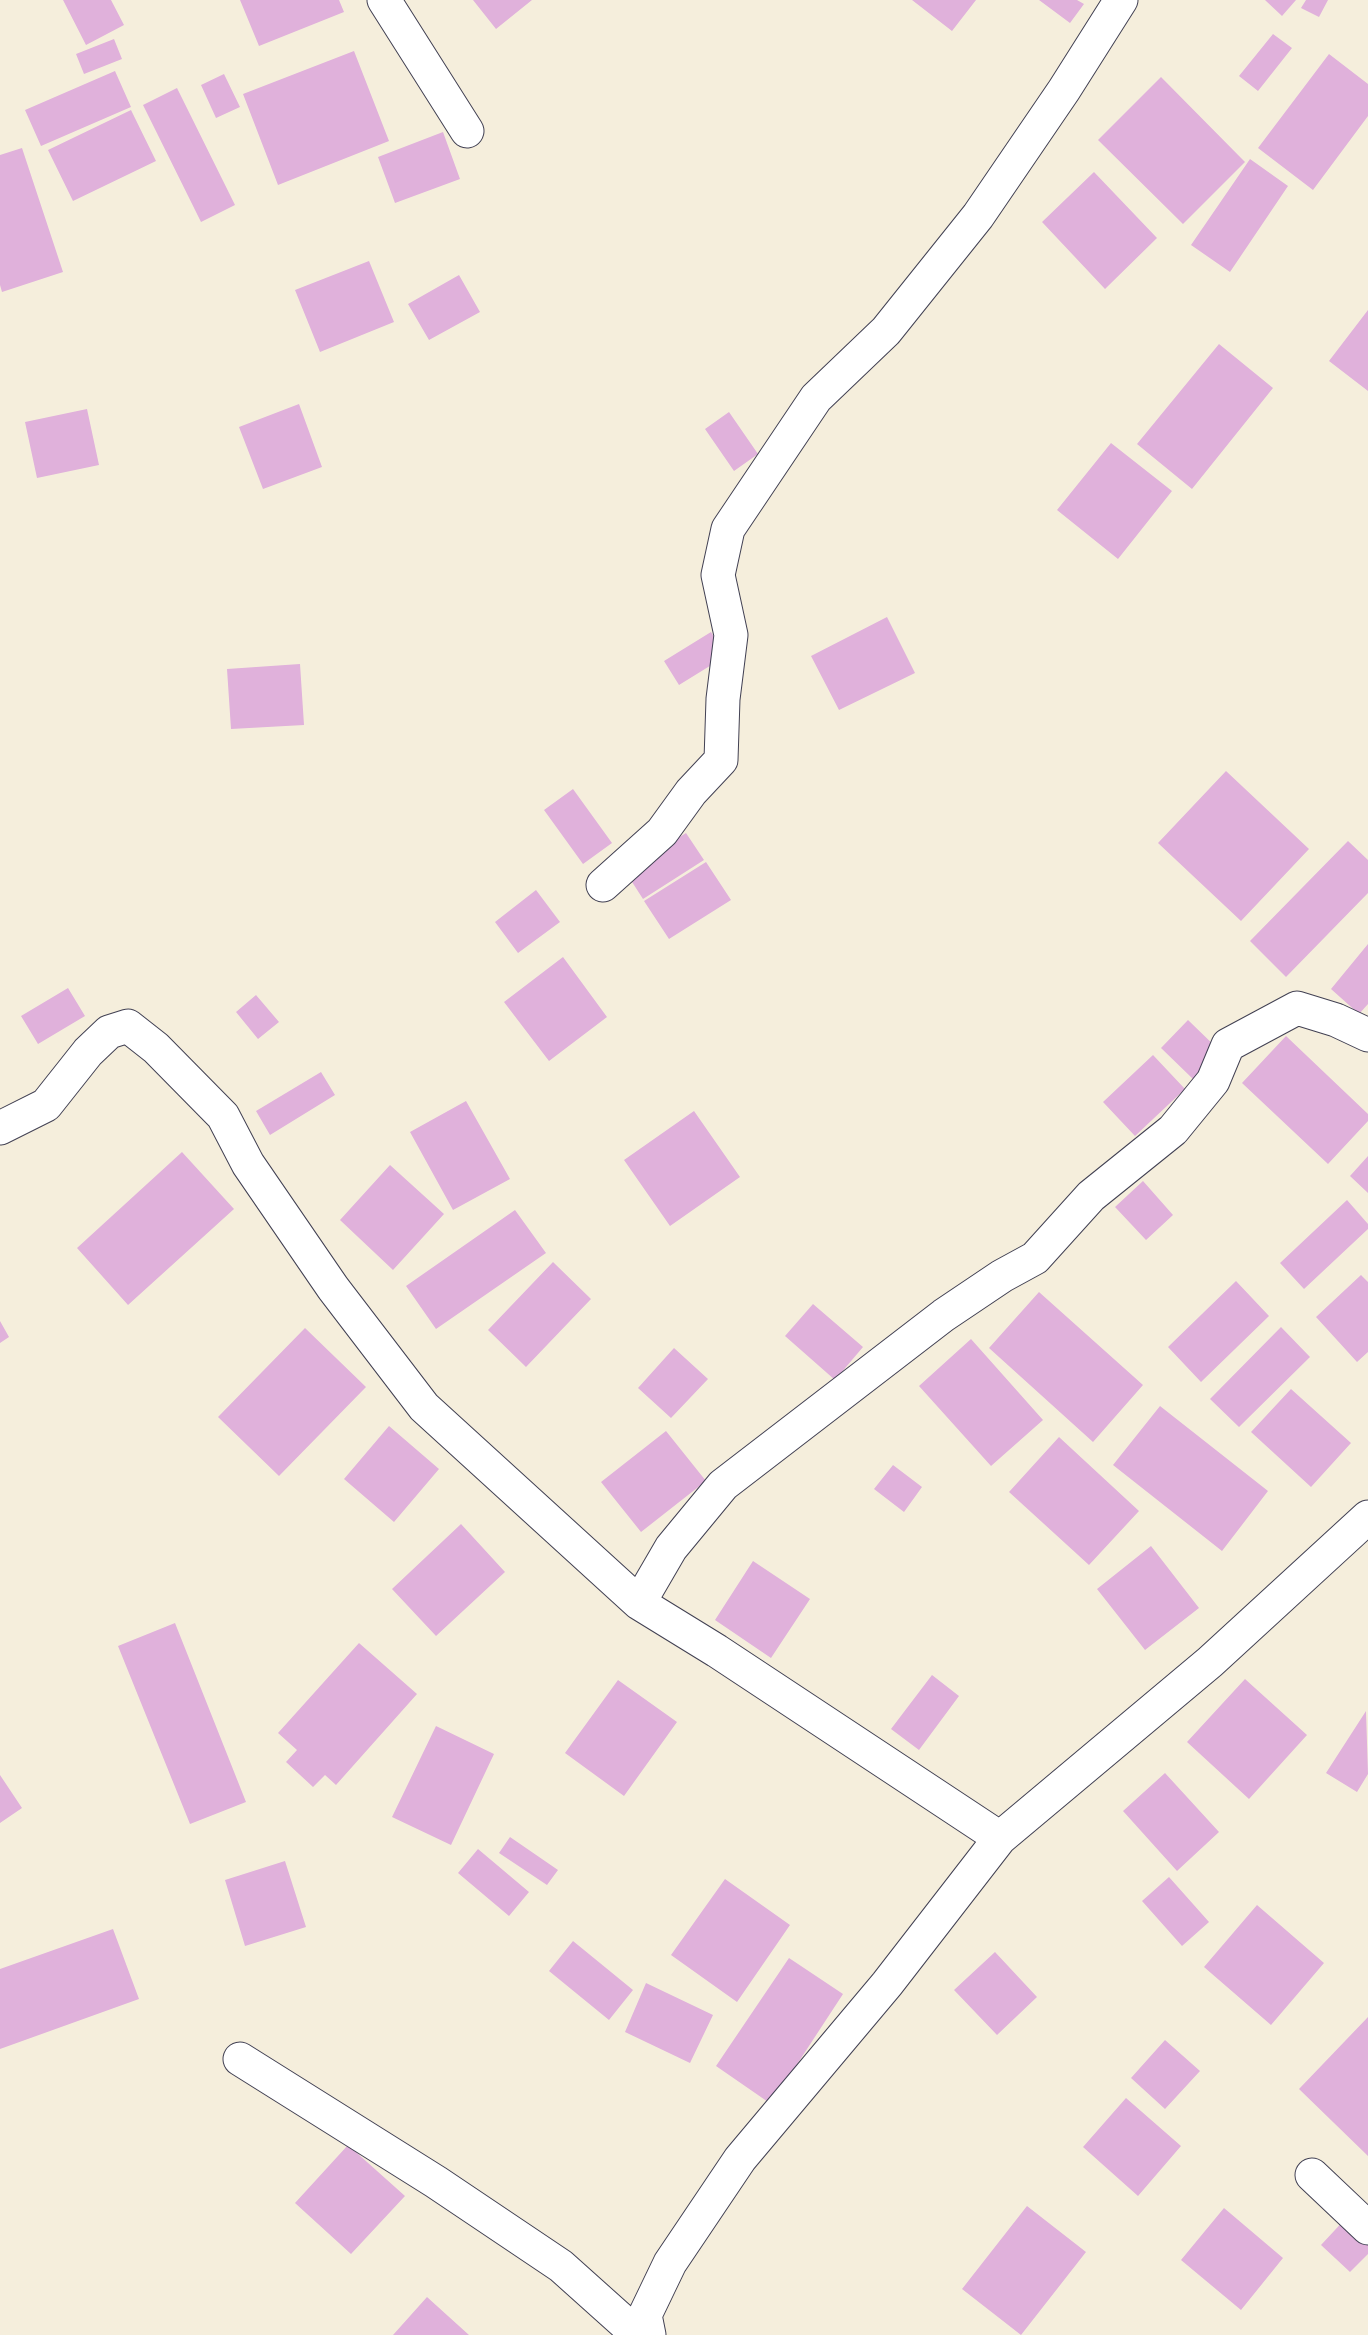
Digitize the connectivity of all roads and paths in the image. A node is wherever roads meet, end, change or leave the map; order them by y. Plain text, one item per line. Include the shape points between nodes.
1 (384, 0) edge
2 (1121, 0) edge
3 (467, 131) dead end
4 (603, 885) dead end
5 (1368, 1035) edge
6 (0, 1128) edge
7 (1368, 1517) edge
8 (639, 1603) junction
9 (1000, 1838) junction
10 (240, 2059) dead end
11 (1312, 2175) dead end
12 (1368, 2228) edge
13 (638, 2335) edge
14 (650, 2335) edge

1 - 3 street
2 - 4 street via 978,216 886,331 816,398 728,529 718,574 732,635 723,699 721,760 662,832
5 - 8 street via 1297,1008 1228,1045 1213,1081 1173,1130 1091,1196 1035,1258 944,1316 723,1485 671,1548
6 - 8 street via 46,1105 88,1052 109,1032 128,1026 156,1048 223,1116 248,1164 326,1278 424,1407
7 - 9 street via 1210,1662
8 - 9 street
9 - 14 street via 886,1984 740,2159 670,2263 645,2315
10 - 13 street via 561,2266
11 - 12 street

